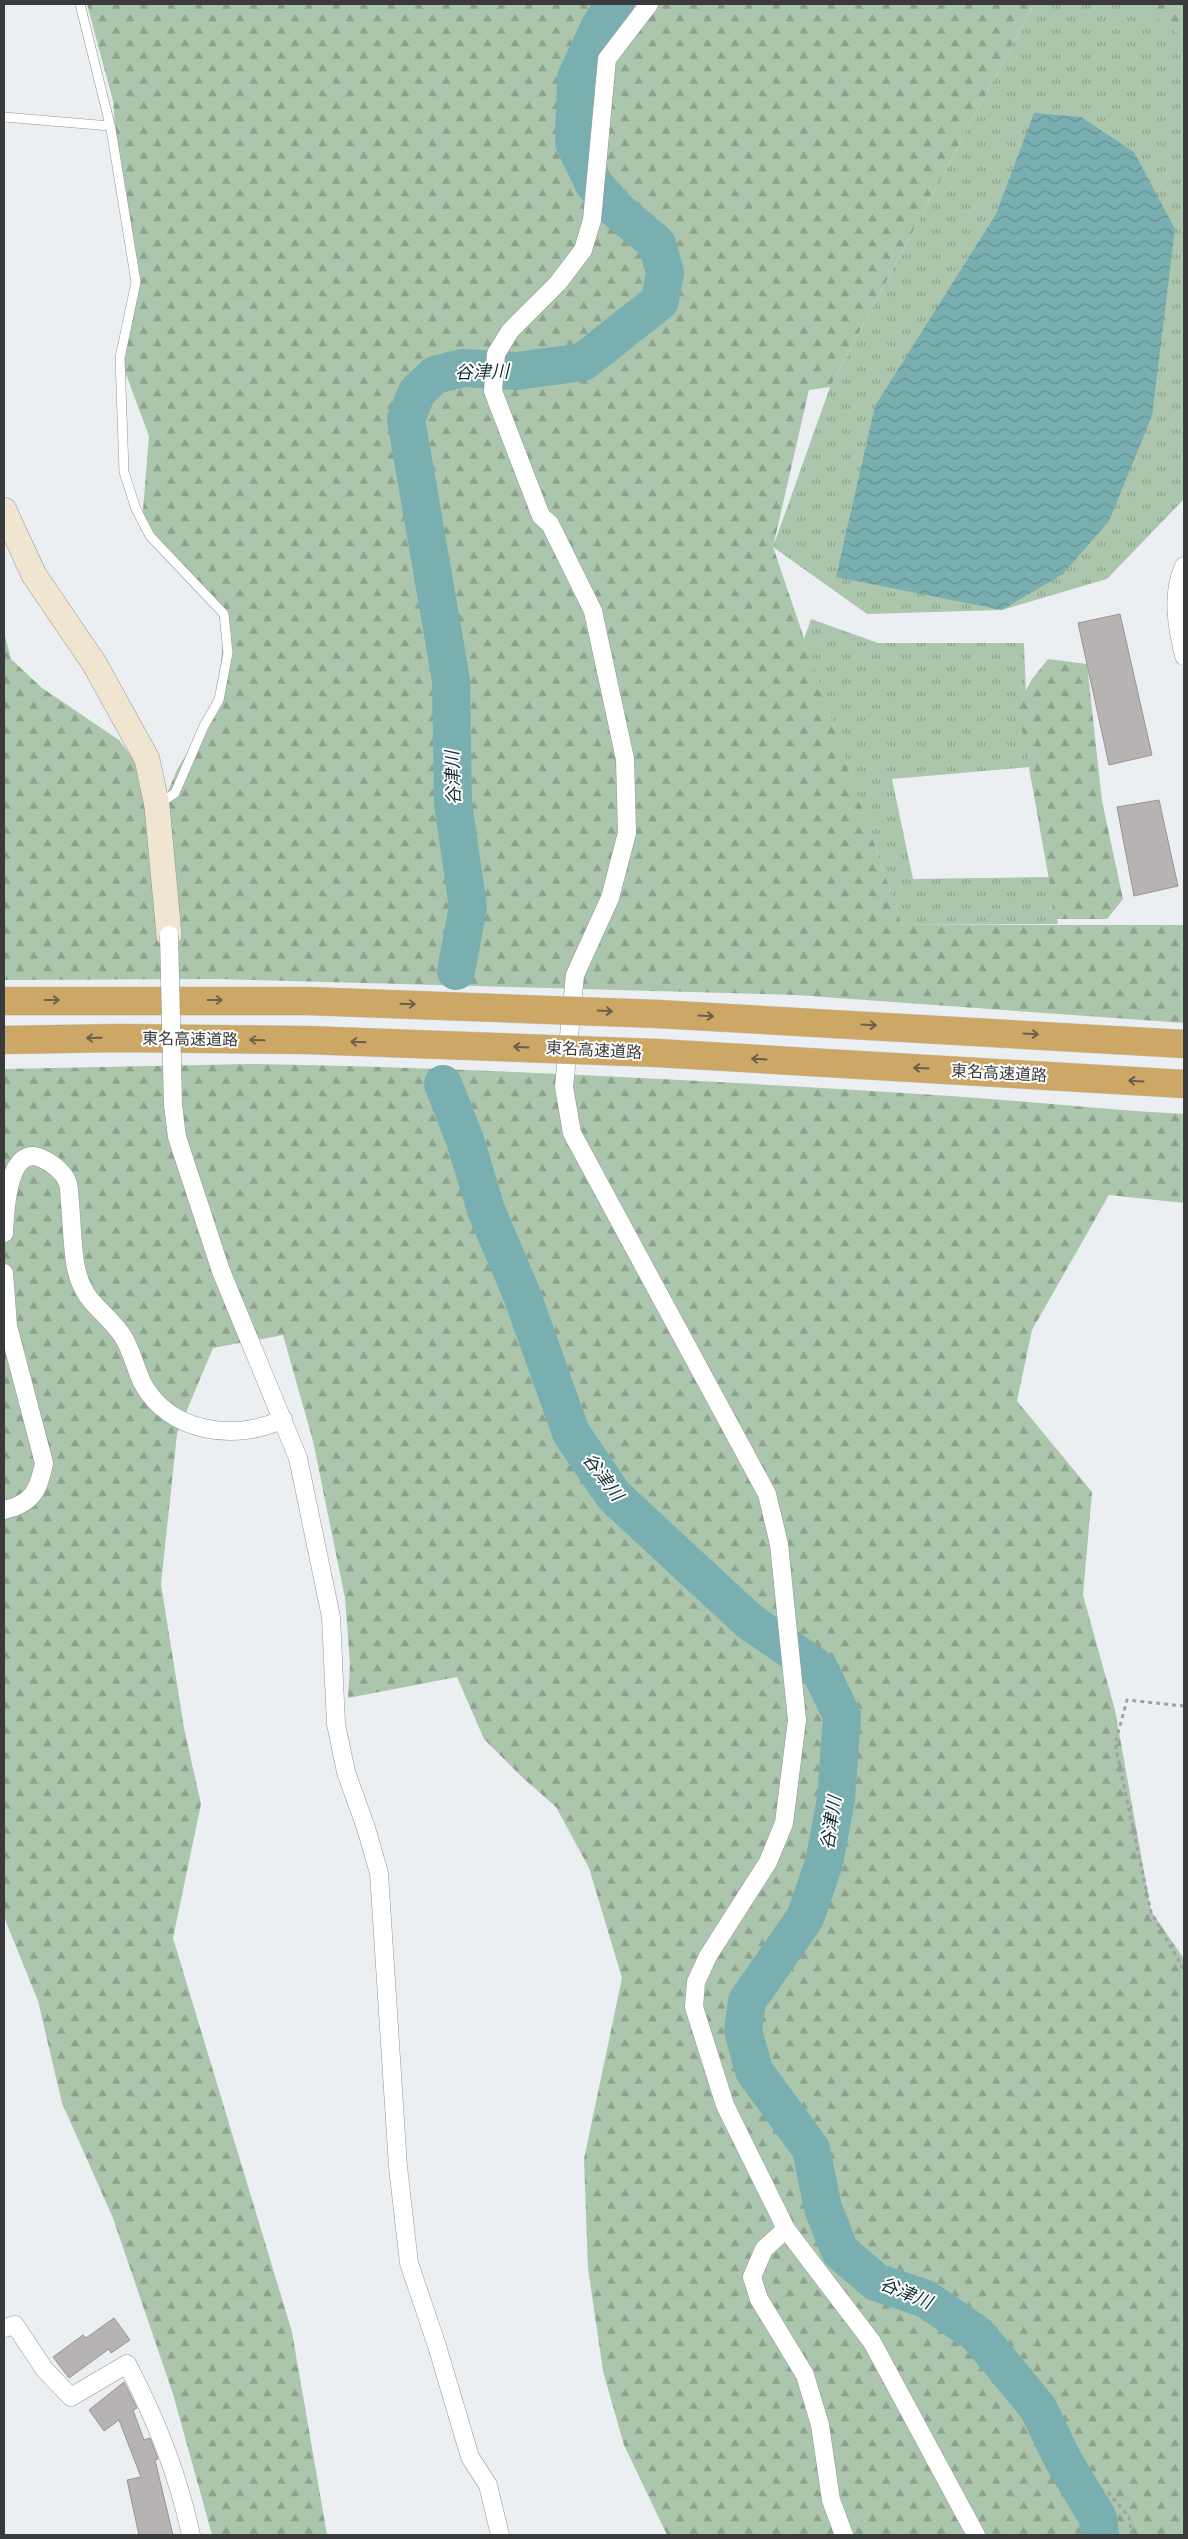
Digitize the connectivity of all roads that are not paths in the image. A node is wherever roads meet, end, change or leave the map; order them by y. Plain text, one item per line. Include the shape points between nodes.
1 (80, 4) edge
2 (650, 4) edge
3 (4, 116) edge
4 (110, 126) junction
5 (4, 510) edge
6 (1184, 566) edge
7 (1184, 656) edge
8 (157, 806) junction
9 (169, 935) joint
10 (4, 1000) edge
11 (4, 1040) edge
12 (1184, 1044) edge
13 (1184, 1084) edge
14 (4, 1233) edge
15 (4, 1274) edge
16 (283, 1419) junction
17 (4, 1510) edge
18 (786, 2229) junction
19 (4, 2328) edge
20 (191, 2535) edge
21 (500, 2535) edge
22 (844, 2535) edge
23 (976, 2535) edge

1 - 4 lane
2 - 18 street via 607,59 592,220 583,250 558,283 510,331 496,354 493,391 541,516 550,524 593,611 625,759 627,833 610,898 575,976 564,1087 572,1133 767,1494 779,1544 797,1720 784,1823 768,1862 708,1956 696,1982 694,2007 725,2105
3 - 4 lane
4 - 8 lane via 136,282 120,358 124,472 136,509 150,536 224,614 228,653 219,700 175,793
5 - 8 street via 34,575 94,663 147,759
6 - 7 street via 1176,582 1178,630
8 - 9 street
9 - 16 street, bridge via 173,1105 177,1136 221,1271
10 -> 12 highway, bridge via 307,1001 658,1014
13 -> 11 highway, 東名高速道路, bridge via 657,1053 306,1040
14 - 16 street via 7,1194 17,1165 31,1156 54,1164 68,1183 76,1268 87,1298 122,1336 143,1384 156,1402 173,1416 198,1427 227,1432 266,1427
15 - 17 street via 8,1326 44,1463 36,1491 19,1507
16 - 21 street via 298,1458 331,1616 336,1724 346,1772 378,1873 398,2167 409,2263 470,2457 488,2485
18 - 22 street via 764,2249 752,2277 759,2299 805,2375 820,2426 831,2500
18 - 23 street via 872,2342
19 - 20 street via 16,2325 45,2370 72,2397 127,2364 160,2431 182,2492

